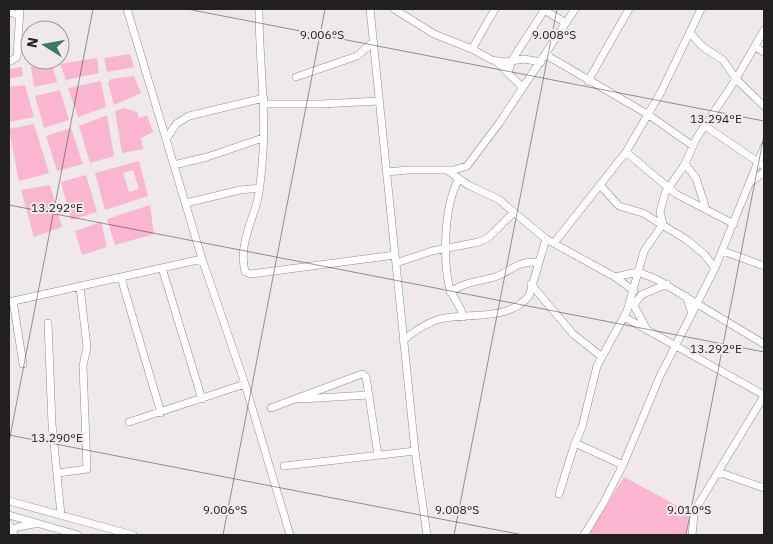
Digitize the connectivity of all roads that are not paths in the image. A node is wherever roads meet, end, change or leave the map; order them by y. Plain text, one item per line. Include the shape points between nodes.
1 (127, 9) edge
2 (259, 9) edge
3 (370, 9) edge
4 (394, 9) edge
5 (495, 9) edge
6 (575, 9) edge
7 (629, 9) edge
8 (701, 9) edge
9 (542, 10) edge
10 (9, 12) edge
11 (19, 12) edge
12 (566, 24) junction
13 (764, 30) edge
14 (690, 33) junction
15 (373, 42) junction
16 (755, 47) junction
17 (472, 49) junction
18 (764, 52) edge
19 (546, 55) junction
20 (524, 59) junction
21 (512, 60) junction
22 (9, 62) edge
23 (497, 62) junction
24 (541, 62) junction
25 (508, 73) junction
26 (532, 74) junction
27 (296, 77) dead end
28 (736, 79) junction
29 (588, 81) junction
30 (523, 88) junction
31 (264, 101) junction
32 (379, 101) junction
33 (764, 106) edge
34 (648, 115) junction
35 (705, 126) junction
36 (167, 138) junction
37 (263, 138) junction
38 (693, 146) junction
39 (764, 147) edge
40 (626, 152) junction
41 (757, 162) junction
42 (684, 164) junction
43 (174, 165) junction
44 (764, 166) edge
45 (446, 170) junction
46 (386, 172) junction
47 (764, 172) edge
48 (459, 179) junction
49 (750, 183) junction
50 (601, 186) junction
51 (668, 187) junction
52 (260, 188) junction
53 (186, 203) junction
54 (706, 208) junction
55 (513, 213) junction
56 (663, 224) junction
57 (734, 224) junction
58 (546, 239) junction
59 (554, 244) junction
60 (446, 248) junction
61 (723, 250) junction
62 (394, 255) junction
63 (202, 259) junction
64 (538, 262) junction
65 (396, 263) junction
66 (764, 266) edge
67 (162, 268) junction
68 (715, 268) junction
69 (638, 272) junction
70 (615, 277) junction
71 (121, 278) junction
72 (531, 284) junction
73 (667, 284) junction
74 (80, 288) junction
75 (634, 291) junction
76 (450, 292) junction
77 (686, 296) junction
78 (11, 301) edge
79 (633, 303) junction
80 (698, 303) junction
81 (692, 314) junction
82 (463, 317) junction
83 (624, 317) junction
84 (48, 323) dead end
85 (646, 328) junction
86 (403, 341) junction
87 (764, 344) edge
88 (677, 347) junction
89 (602, 357) junction
90 (23, 364) dead end
91 (245, 384) junction
92 (369, 395) junction
93 (764, 396) edge
94 (202, 399) junction
95 (292, 400) junction
96 (271, 408) dead end
97 (161, 413) junction
98 (129, 422) dead end
99 (576, 443) junction
100 (415, 451) junction
101 (378, 455) junction
102 (623, 465) junction
103 (284, 466) dead end
104 (718, 472) junction
105 (58, 473) junction
106 (764, 488) edge
107 (559, 494) dead end
108 (9, 501) edge
109 (9, 515) edge
110 (61, 515) junction
111 (42, 525) junction
112 (11, 530) edge
113 (63, 531) junction
114 (55, 535) edge
115 (78, 535) edge
116 (133, 535) edge
117 (290, 535) edge
118 (427, 535) edge
119 (584, 535) edge
120 (692, 535) edge

1 - 36 street
2 - 31 street
3 - 15 street
4 - 17 street via 434,34
5 - 17 street
6 - 12 street
7 - 29 street
8 - 14 street
9 - 12 street
9 - 21 street
10 - 11 street
11 - 22 street via 17,57
12 - 19 street
13 - 16 street
14 - 28 street via 723,60
14 - 34 street
15 - 27 street via 357,56
15 - 32 street
16 - 18 street
16 - 28 street
17 - 23 street
19 - 24 street
19 - 29 street
20 - 21 street
20 - 24 street
20 - 26 street
21 - 23 street
21 - 25 street
23 - 25 street
24 - 26 street
25 - 30 street
26 - 30 street
28 - 33 street
28 - 35 street
29 - 34 street
30 - 45 street via 467,166
31 - 32 street via 320,104
31 - 36 street via 189,116 176,124
31 - 37 street
32 - 46 street
34 - 38 street
34 - 40 street
35 - 38 street
35 - 41 street
36 - 43 street
37 - 43 street
37 - 52 street
38 - 42 street
39 - 41 street
40 - 50 street
40 - 51 street
41 - 44 street
41 - 49 street
42 - 51 street
42 - 54 street via 696,178
43 - 53 street
45 - 46 street
45 - 48 street
46 - 62 street
47 - 49 street
48 - 55 street via 498,199
48 - 60 street via 451,197
49 - 57 street
50 - 56 street via 619,206 638,211
50 - 59 street
51 - 54 street
51 - 56 street via 661,203
52 - 53 street
52 - 62 street via 245,237 243,252 247,274
53 - 63 street
54 - 57 street
55 - 58 street
55 - 60 street via 484,239
56 - 68 street via 700,250
56 - 69 street via 644,251
57 - 61 street
58 - 59 street
58 - 64 street
59 - 70 street
60 - 65 street
60 - 76 street
61 - 66 street
61 - 68 street
62 - 65 street
63 - 67 street
63 - 91 street
64 - 72 street
64 - 76 street via 522,262 496,276 475,280
65 - 86 street
67 - 71 street
67 - 94 street
68 - 80 street
69 - 70 street
69 - 73 street
69 - 75 street
70 - 75 street
71 - 74 street
71 - 97 street
72 - 82 street via 529,296 515,307 487,315
72 - 89 street via 572,334
73 - 77 street
73 - 79 street via 641,295
74 - 78 street
74 - 105 street via 87,347 83,366 87,469
75 - 79 street
76 - 82 street
77 - 80 street
77 - 81 street
78 - 90 street
79 - 83 street
79 - 85 street
80 - 81 street
80 - 87 street
81 - 88 street
82 - 86 street via 439,319 413,331
83 - 85 street
83 - 89 street
84 - 105 street via 52,424
85 - 88 street
86 - 100 street
88 - 93 street
88 - 102 street via 660,376
89 - 99 street via 595,371
91 - 94 street
91 - 117 street
92 - 95 street
92 - 95 street via 366,377 362,374
92 - 101 street
93 - 104 street
94 - 97 street
95 - 96 street
97 - 98 street
99 - 102 street
99 - 107 street
100 - 101 street
100 - 118 street
101 - 103 street
102 - 119 street
104 - 106 street
104 - 120 street via 698,505
105 - 110 street
108 - 110 street
109 - 111 street
110 - 116 street
111 - 112 street via 26,525
111 - 113 street
113 - 114 street
113 - 115 street

